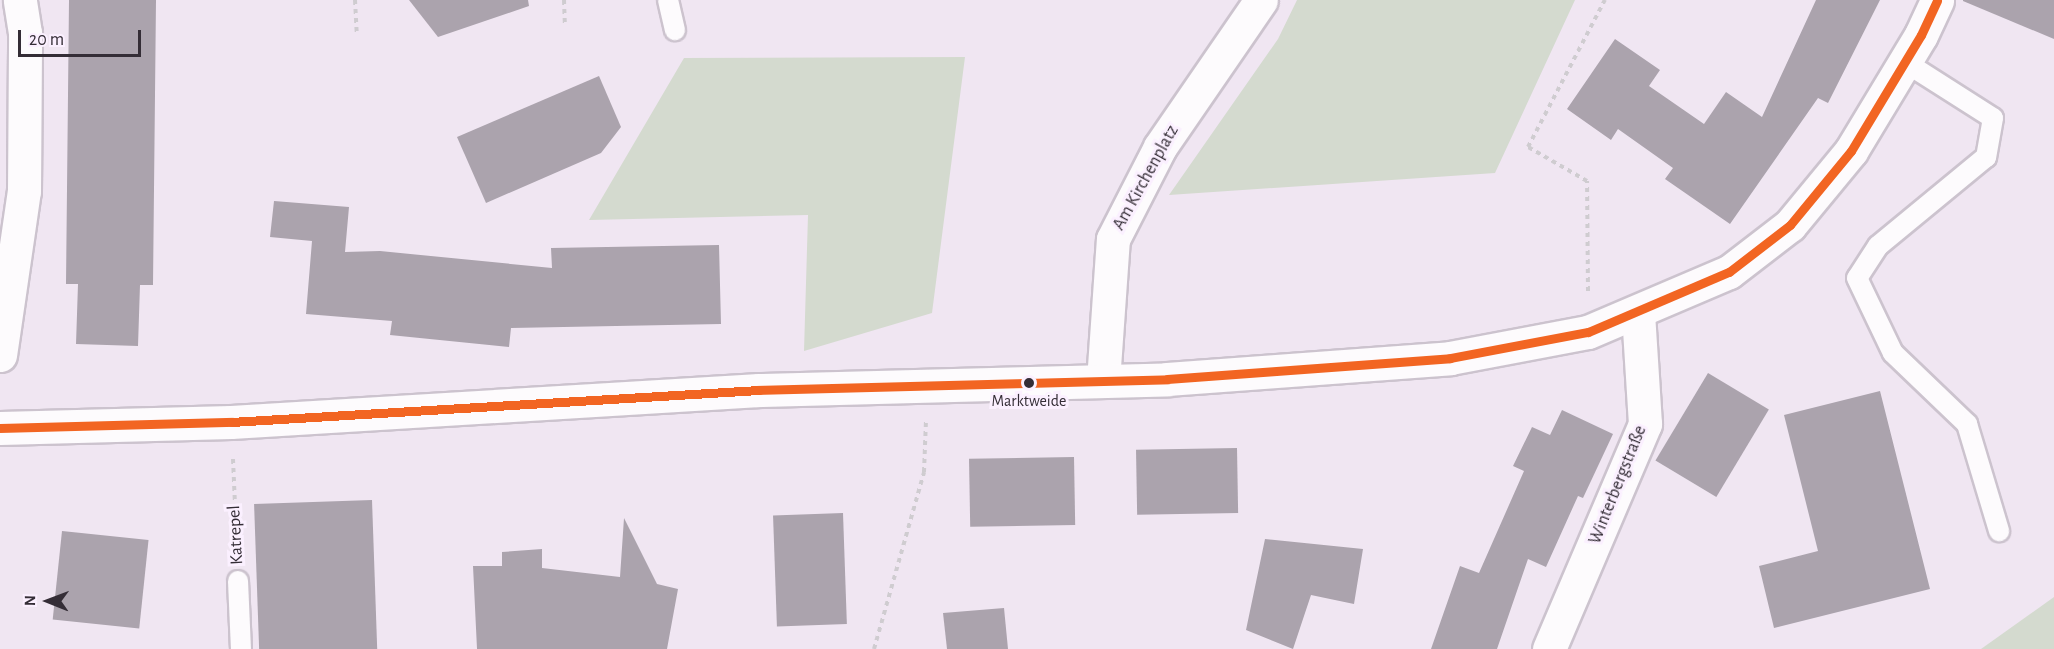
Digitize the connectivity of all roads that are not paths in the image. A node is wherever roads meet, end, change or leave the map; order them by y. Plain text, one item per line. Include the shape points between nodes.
1 (20, 0) edge
2 (668, 0) edge
3 (1261, 0) edge
4 (1937, 0) edge
5 (675, 30) dead end
6 (1905, 62) junction
7 (1638, 314) junction
8 (0, 355) edge
9 (1103, 381) junction
10 (0, 428) edge
11 (1999, 531) dead end
12 (238, 581) road end
13 (241, 649) edge
14 (1549, 649) edge

1 - 8 street via 25,33 24,191
2 - 5 lane
3 - 9 street, Am Kirchenplatz via 1160,147 1113,239
4 - 6 street
6 - 7 street via 1851,151 1790,225 1729,272
6 - 11 lane via 1993,118 1986,157 1878,246 1857,278 1893,353 1967,424
7 - 9 street via 1588,332 1450,358
7 - 14 street, Winterbergstraße via 1646,424
9 - 10 street via 561,400 231,422
12 - 13 lane, Katrepel

